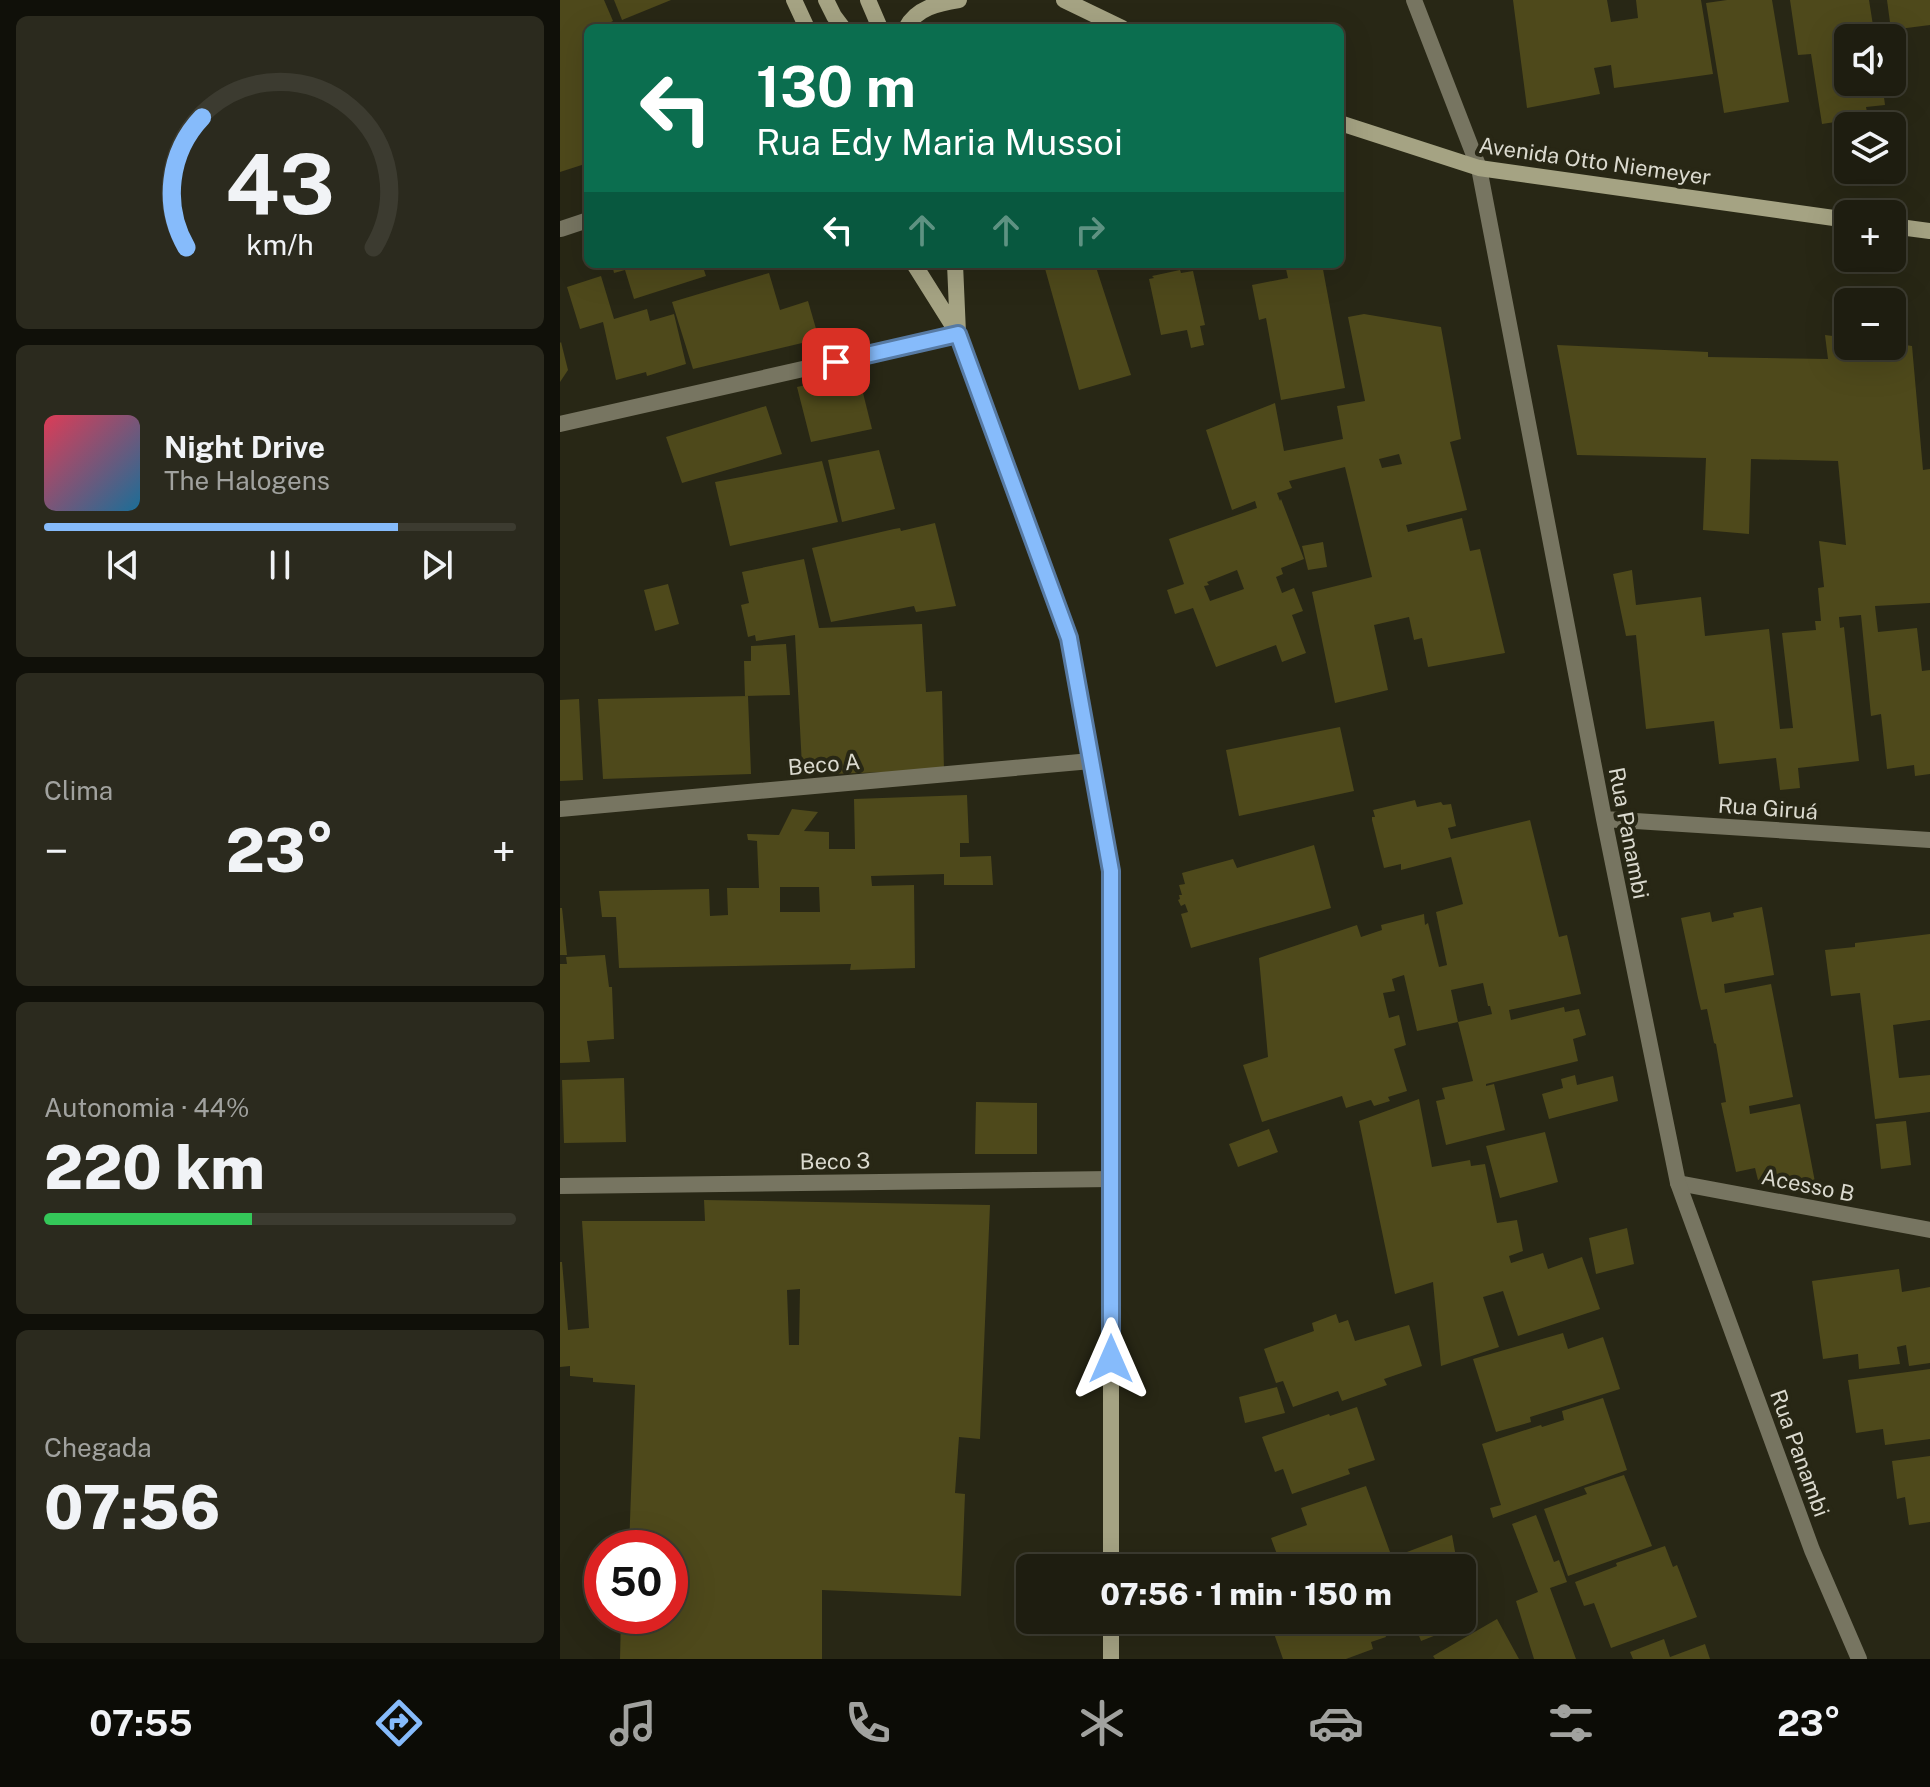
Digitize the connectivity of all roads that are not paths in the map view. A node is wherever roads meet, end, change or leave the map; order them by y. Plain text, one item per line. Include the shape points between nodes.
1 (794, 0) edge
2 (826, 0) edge
3 (868, 0) edge
4 (959, 0) edge
5 (1064, 0) edge
6 (1414, 0) edge
7 (805, 24) edge
8 (840, 24) edge
9 (878, 24) edge
10 (908, 24) edge
11 (1114, 24) edge
12 (1344, 124) edge
13 (1479, 168) junction
14 (1834, 218) edge
15 (584, 221) edge
16 (1906, 228) edge
17 (561, 229) edge
18 (1930, 231) edge
19 (917, 268) edge
20 (955, 268) edge
21 (958, 334) junction
22 (560, 424) edge
23 (1091, 761) junction
24 (560, 809) edge
25 (1604, 819) junction
26 (1930, 840) edge
27 (1111, 1179) junction
28 (1678, 1183) junction
29 (560, 1186) edge
30 (1930, 1230) edge
31 (1111, 1554) edge
32 (1111, 1634) edge
33 (1111, 1659) edge
34 (1859, 1659) edge

1 - 7 main road
2 - 8 main road
3 - 9 main road
4 - 10 main road via 935,3
5 - 11 main road
6 - 13 street, Rua Panambi
12 - 13 main road, Avenida Otto Niemeyer
13 - 14 main road, Avenida Otto Niemeyer
13 - 25 street, Rua Panambi
15 - 17 street
16 - 18 main road
19 - 21 main road
20 - 21 main road
21 - 22 street
21 - 23 main road via 1069,638
23 - 24 street, Beco A
23 - 27 main road via 1111,871
25 - 26 street, Rua Giruá
25 - 28 street, Rua Panambi
27 - 29 street, Beco 3
27 - 31 main road
28 - 30 street, Acesso B
28 - 34 street, Rua Panambi via 1812,1550
32 - 33 main road

